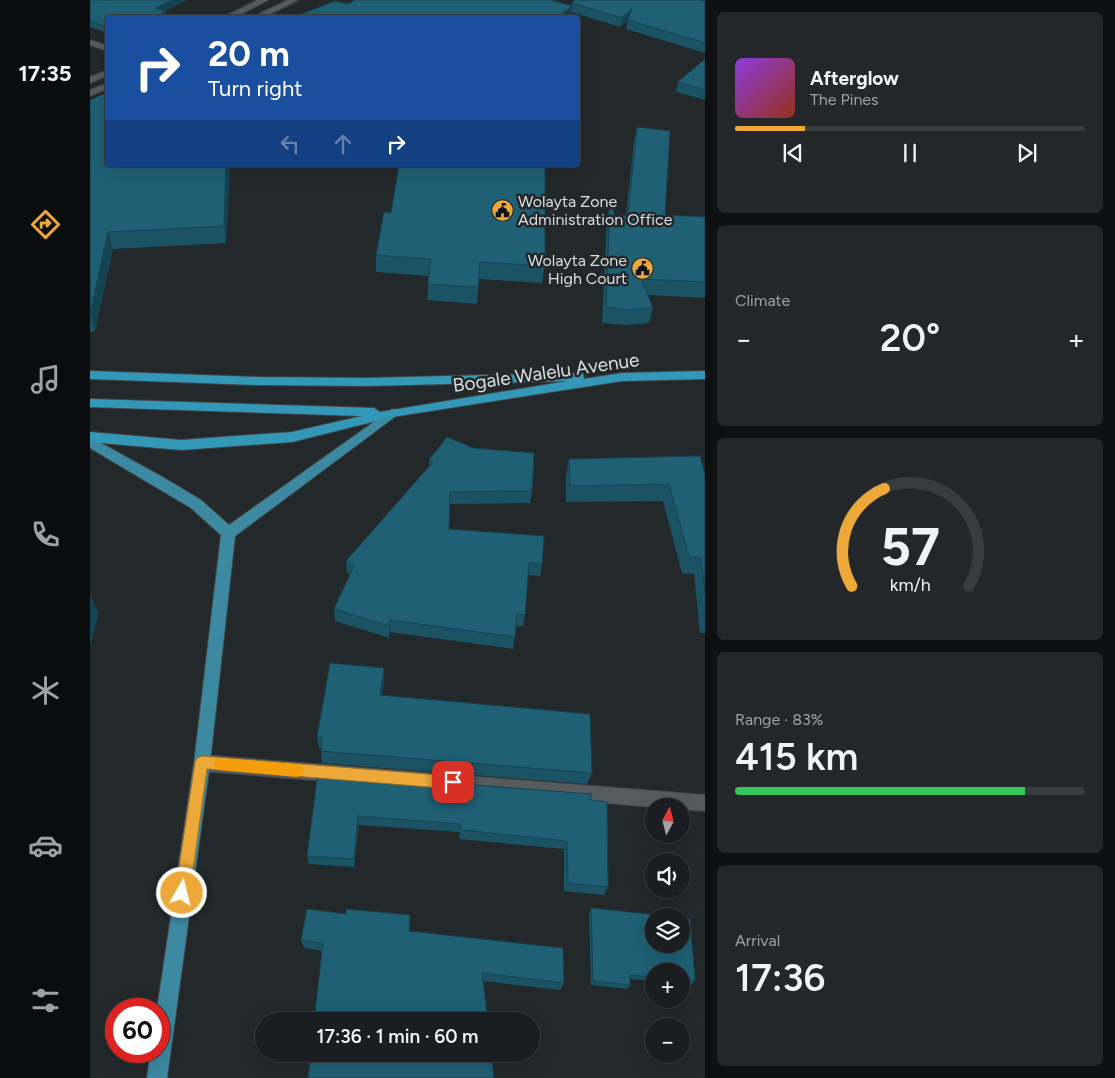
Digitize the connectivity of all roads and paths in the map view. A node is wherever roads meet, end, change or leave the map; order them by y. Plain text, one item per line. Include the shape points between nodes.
1 (264, 0) edge
2 (294, 0) edge
3 (232, 15) edge
4 (262, 15) edge
5 (90, 42) edge
6 (105, 48) edge
7 (105, 73) edge
8 (90, 80) edge
9 (105, 86) edge
10 (90, 94) edge
11 (705, 374) edge
12 (90, 375) edge
13 (622, 377) junction
14 (90, 403) edge
15 (392, 413) junction
16 (90, 437) edge
17 (90, 442) edge
18 (228, 532) junction
19 (202, 762) junction
20 (705, 802) edge
21 (157, 1078) edge

1 - 3 street
2 - 4 street
5 - 6 street
7 - 8 street
9 - 10 street
11 - 13 highway, Bogale Walelu Avenue
12 - 13 highway via 366,382
13 - 15 highway, Bogale Walelu Avenue
14 - 15 highway, Bogale Walelu Avenue
15 - 16 highway, Bogale Walelu Avenue via 292,437 181,445
15 - 18 main road
17 - 18 main road via 196,504
18 - 19 main road
19 - 20 street
19 - 21 main road

